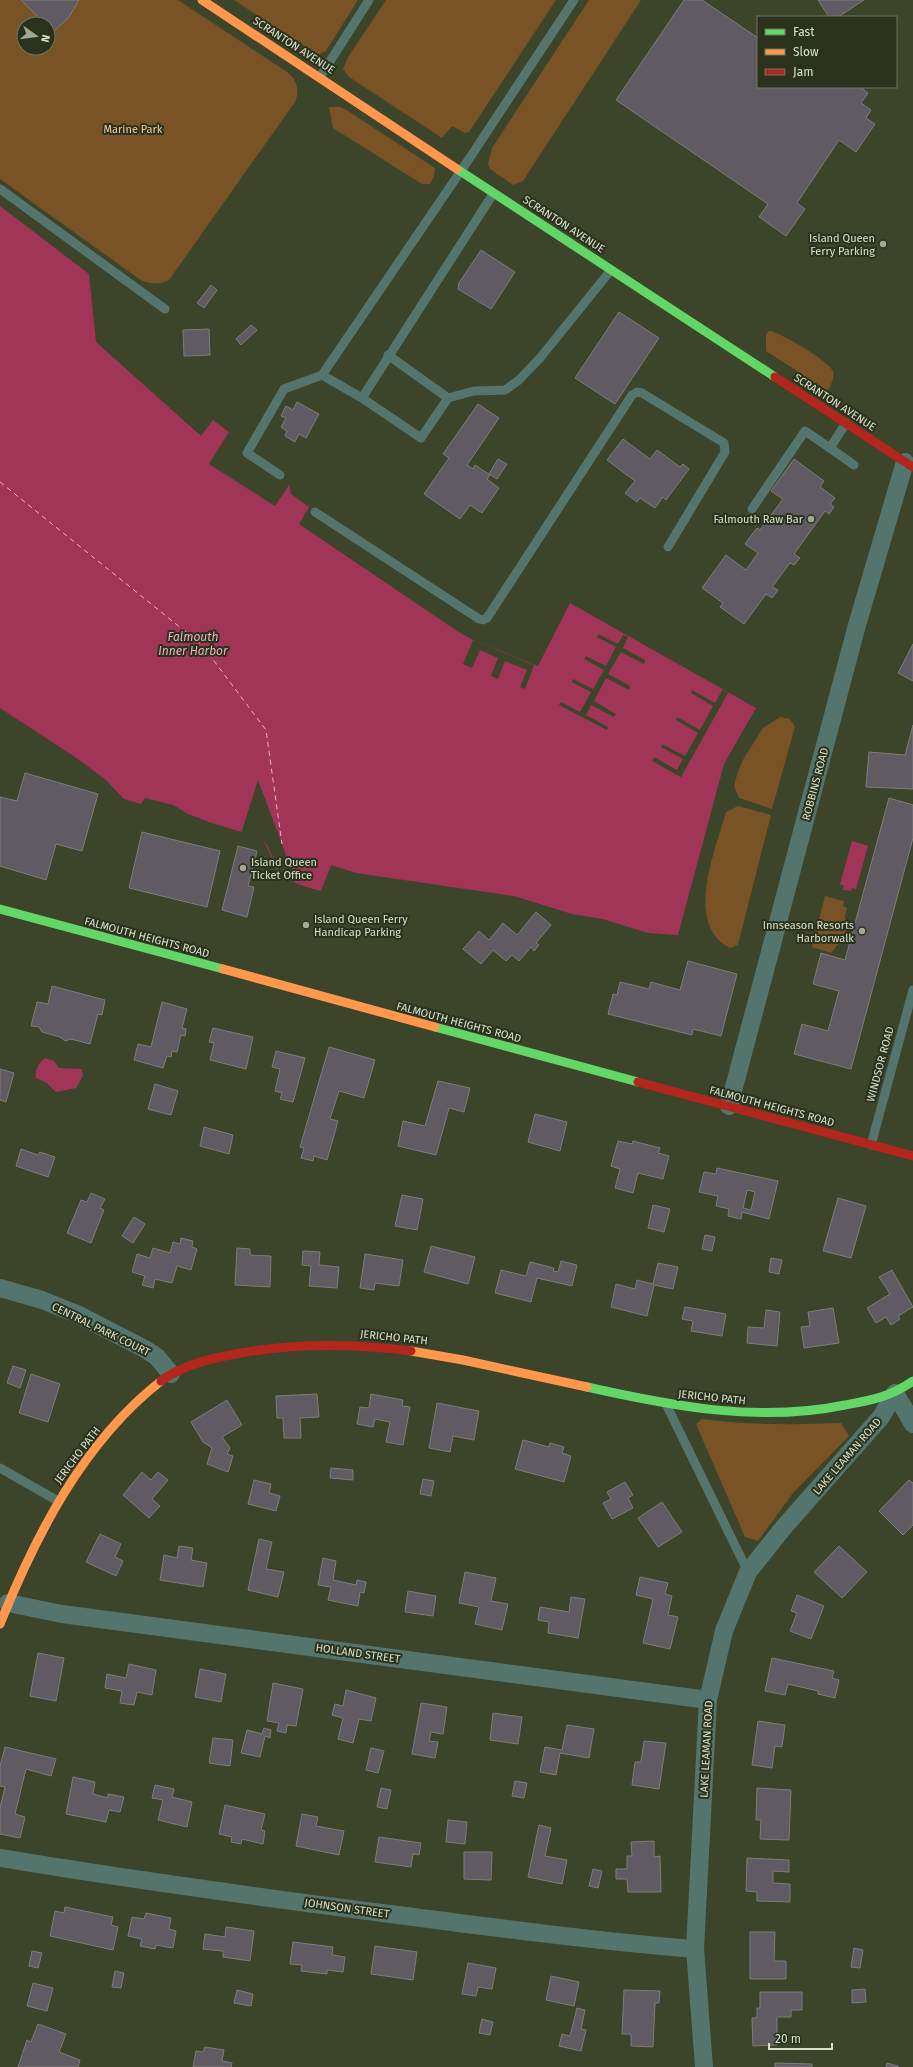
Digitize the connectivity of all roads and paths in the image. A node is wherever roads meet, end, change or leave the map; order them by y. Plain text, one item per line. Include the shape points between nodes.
1 (202, 0) edge
2 (369, 0) edge
3 (574, 0) edge
4 (320, 77) junction
5 (462, 170) junction
6 (0, 189) edge
7 (494, 192) junction
8 (611, 270) junction
9 (165, 309) dead end
10 (388, 355) junction
11 (322, 375) junction
12 (362, 398) junction
13 (448, 398) junction
14 (846, 423) junction
15 (830, 448) junction
16 (910, 464) edge
17 (854, 465) dead end
18 (280, 475) dead end
19 (752, 509) dead end
20 (315, 512) dead end
21 (668, 547) dead end
22 (0, 909) edge
23 (913, 990) edge
24 (729, 1106) junction
25 (871, 1145) junction
26 (913, 1156) edge
27 (0, 1288) edge
28 (171, 1374) junction
29 (913, 1381) edge
30 (895, 1393) junction
31 (666, 1404) junction
32 (913, 1424) edge
33 (0, 1468) edge
34 (58, 1501) junction
35 (748, 1572) junction
36 (8, 1603) junction
37 (0, 1624) edge
38 (708, 1700) junction
39 (0, 1858) edge
40 (695, 1949) junction
41 (704, 2067) edge

1 - 4 street, SCRANTON AVENUE
2 - 4 lane
3 - 5 lane
4 - 5 street, SCRANTON AVENUE
5 - 7 street, SCRANTON AVENUE
5 - 11 lane
6 - 9 lane
7 - 8 street, SCRANTON AVENUE
7 - 10 lane
8 - 13 lane via 519,380 505,390 474,391
8 - 14 street, SCRANTON AVENUE
10 - 12 lane
10 - 13 lane
11 - 12 lane
11 - 18 lane via 284,389 247,453
12 - 13 lane via 421,438
14 - 15 lane
14 - 16 street, SCRANTON AVENUE
15 - 17 lane
15 - 19 lane via 805,431
16 - 24 street, ROBBINS ROAD via 857,625
20 - 21 lane via 479,620 483,620 632,395 637,392 724,443 726,448
22 - 24 street, FALMOUTH HEIGHTS ROAD
23 - 25 lane, WINDSOR ROAD
24 - 25 street, FALMOUTH HEIGHTS ROAD
25 - 26 street, FALMOUTH HEIGHTS ROAD
27 - 28 street, CENTRAL PARK COURT via 42,1300 77,1314 145,1349 157,1357
28 - 31 street, JERICHO PATH via 202,1362 267,1347 350,1344 432,1353
28 - 34 street, JERICHO PATH via 134,1406 103,1439
29 - 30 street, JERICHO PATH
30 - 31 street, JERICHO PATH via 837,1408 794,1413 719,1412
30 - 32 street
30 - 35 street, LAKE LEAMAN ROAD via 881,1416
31 - 35 lane
33 - 34 lane
34 - 36 street, JERICHO PATH
35 - 38 street, LAKE LEAMAN ROAD via 724,1631
36 - 37 street, JERICHO PATH
36 - 38 street, HOLLAND STREET via 62,1614
38 - 40 street, LAKE LEAMAN ROAD
39 - 40 street, JOHNSON STREET via 122,1878 364,1911 614,1943
40 - 41 street, LAKE LEAMAN ROAD

